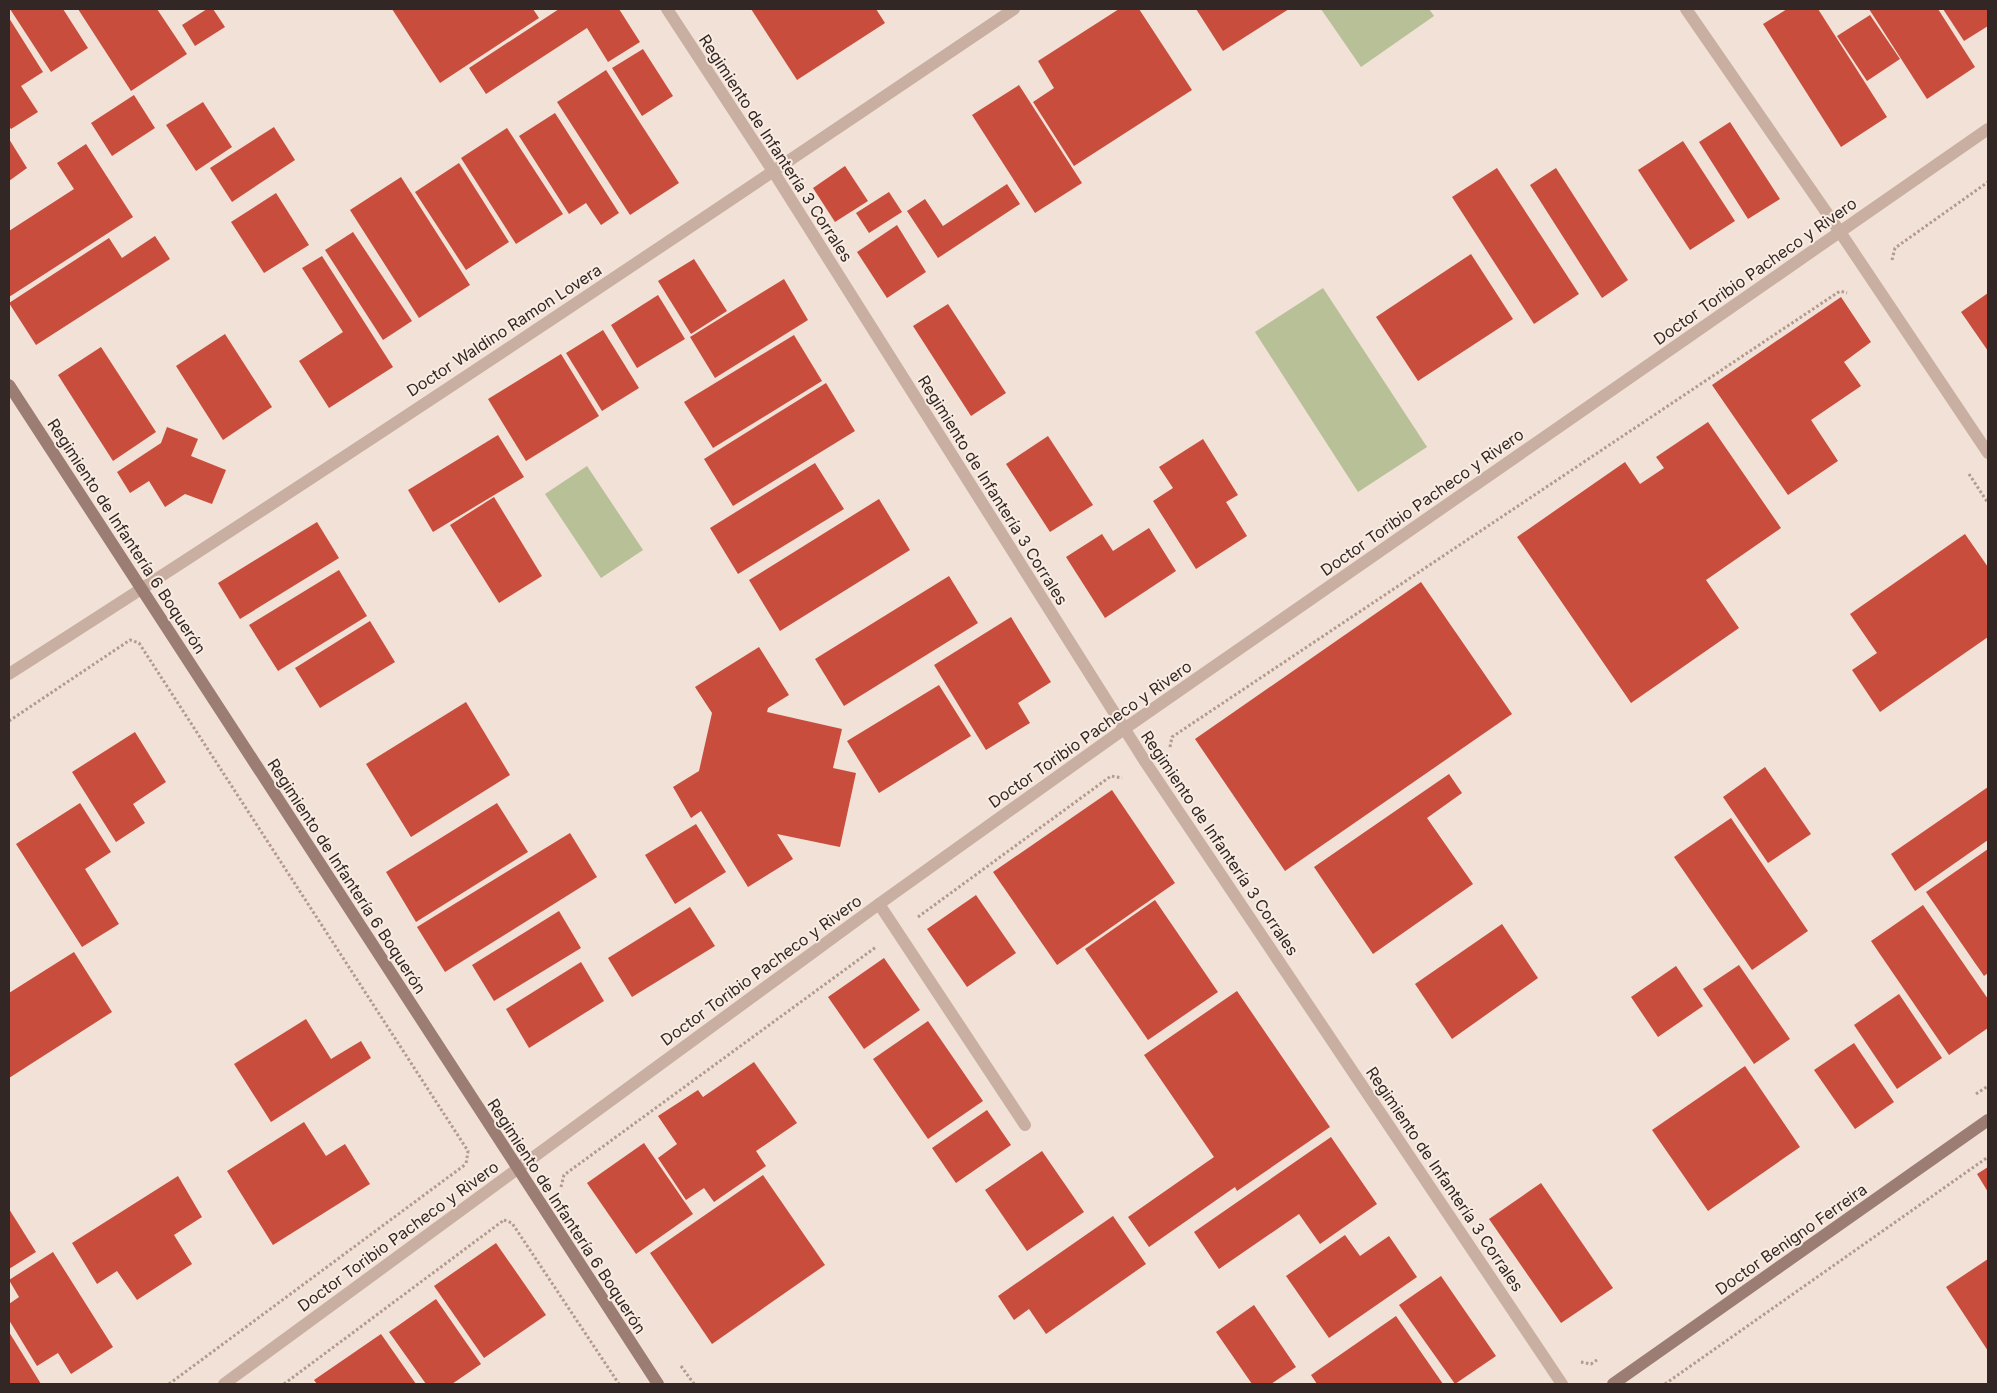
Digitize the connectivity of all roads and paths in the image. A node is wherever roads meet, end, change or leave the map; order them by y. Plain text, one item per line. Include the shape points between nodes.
1 (667, 9) edge
2 (1014, 9) edge
3 (1686, 9) edge
4 (1988, 129) edge
5 (773, 172) junction
6 (1988, 182) edge
7 (1840, 232) junction
8 (1892, 261) dead end
9 (1847, 293) dead end
10 (9, 385) edge
11 (1988, 453) edge
12 (143, 588) junction
13 (9, 674) edge
14 (9, 721) edge
15 (1124, 729) junction
16 (1170, 747) dead end
17 (1122, 778) dead end
18 (879, 904) junction
19 (897, 932) junction
20 (1988, 1120) edge
21 (1025, 1125) dead end
22 (1988, 1157) edge
23 (466, 1164) junction
24 (516, 1169) junction
25 (470, 1170) dead end
26 (564, 1175) dead end
27 (170, 1384) edge
28 (224, 1384) edge
29 (284, 1384) edge
30 (619, 1384) edge
31 (658, 1384) edge
32 (1562, 1384) edge
33 (1613, 1384) edge
34 (1665, 1384) edge

1 - 5 street, Regimiento de Infantería 3 Corrales
2 - 5 street, Doctor Waldino Ramon Lovera
3 - 7 street
4 - 7 street, Doctor Toribio Pacheco y Rivero
5 - 12 street, Doctor Waldino Ramon Lovera
5 - 15 street, Regimiento de Infantería 3 Corrales
6 - 8 path via 1894,248
7 - 11 street
7 - 15 street, Doctor Toribio Pacheco y Rivero
9 - 16 path via 1840,291 1172,737
10 - 12 street, Regimiento de Infantería 6 Boquerón
12 - 13 street, Doctor Waldino Ramon Lovera
12 - 24 street, Regimiento de Infantería 6 Boquerón
14 - 23 path via 130,640 139,644 468,1151
15 - 18 street, Doctor Toribio Pacheco y Rivero
15 - 32 street, Regimiento de Infantería 3 Corrales
17 - 19 path via 1111,776
18 - 19 street
18 - 24 street, Doctor Toribio Pacheco y Rivero
19 - 21 street
19 - 26 path
20 - 33 street, Doctor Benigno Ferreira
22 - 34 path
23 - 25 path
23 - 27 path, Doctor Toribio Pacheco y Rivero
24 - 28 street, Doctor Toribio Pacheco y Rivero
24 - 31 street, Regimiento de Infantería 6 Boquerón
29 - 30 path via 504,1220 512,1223

